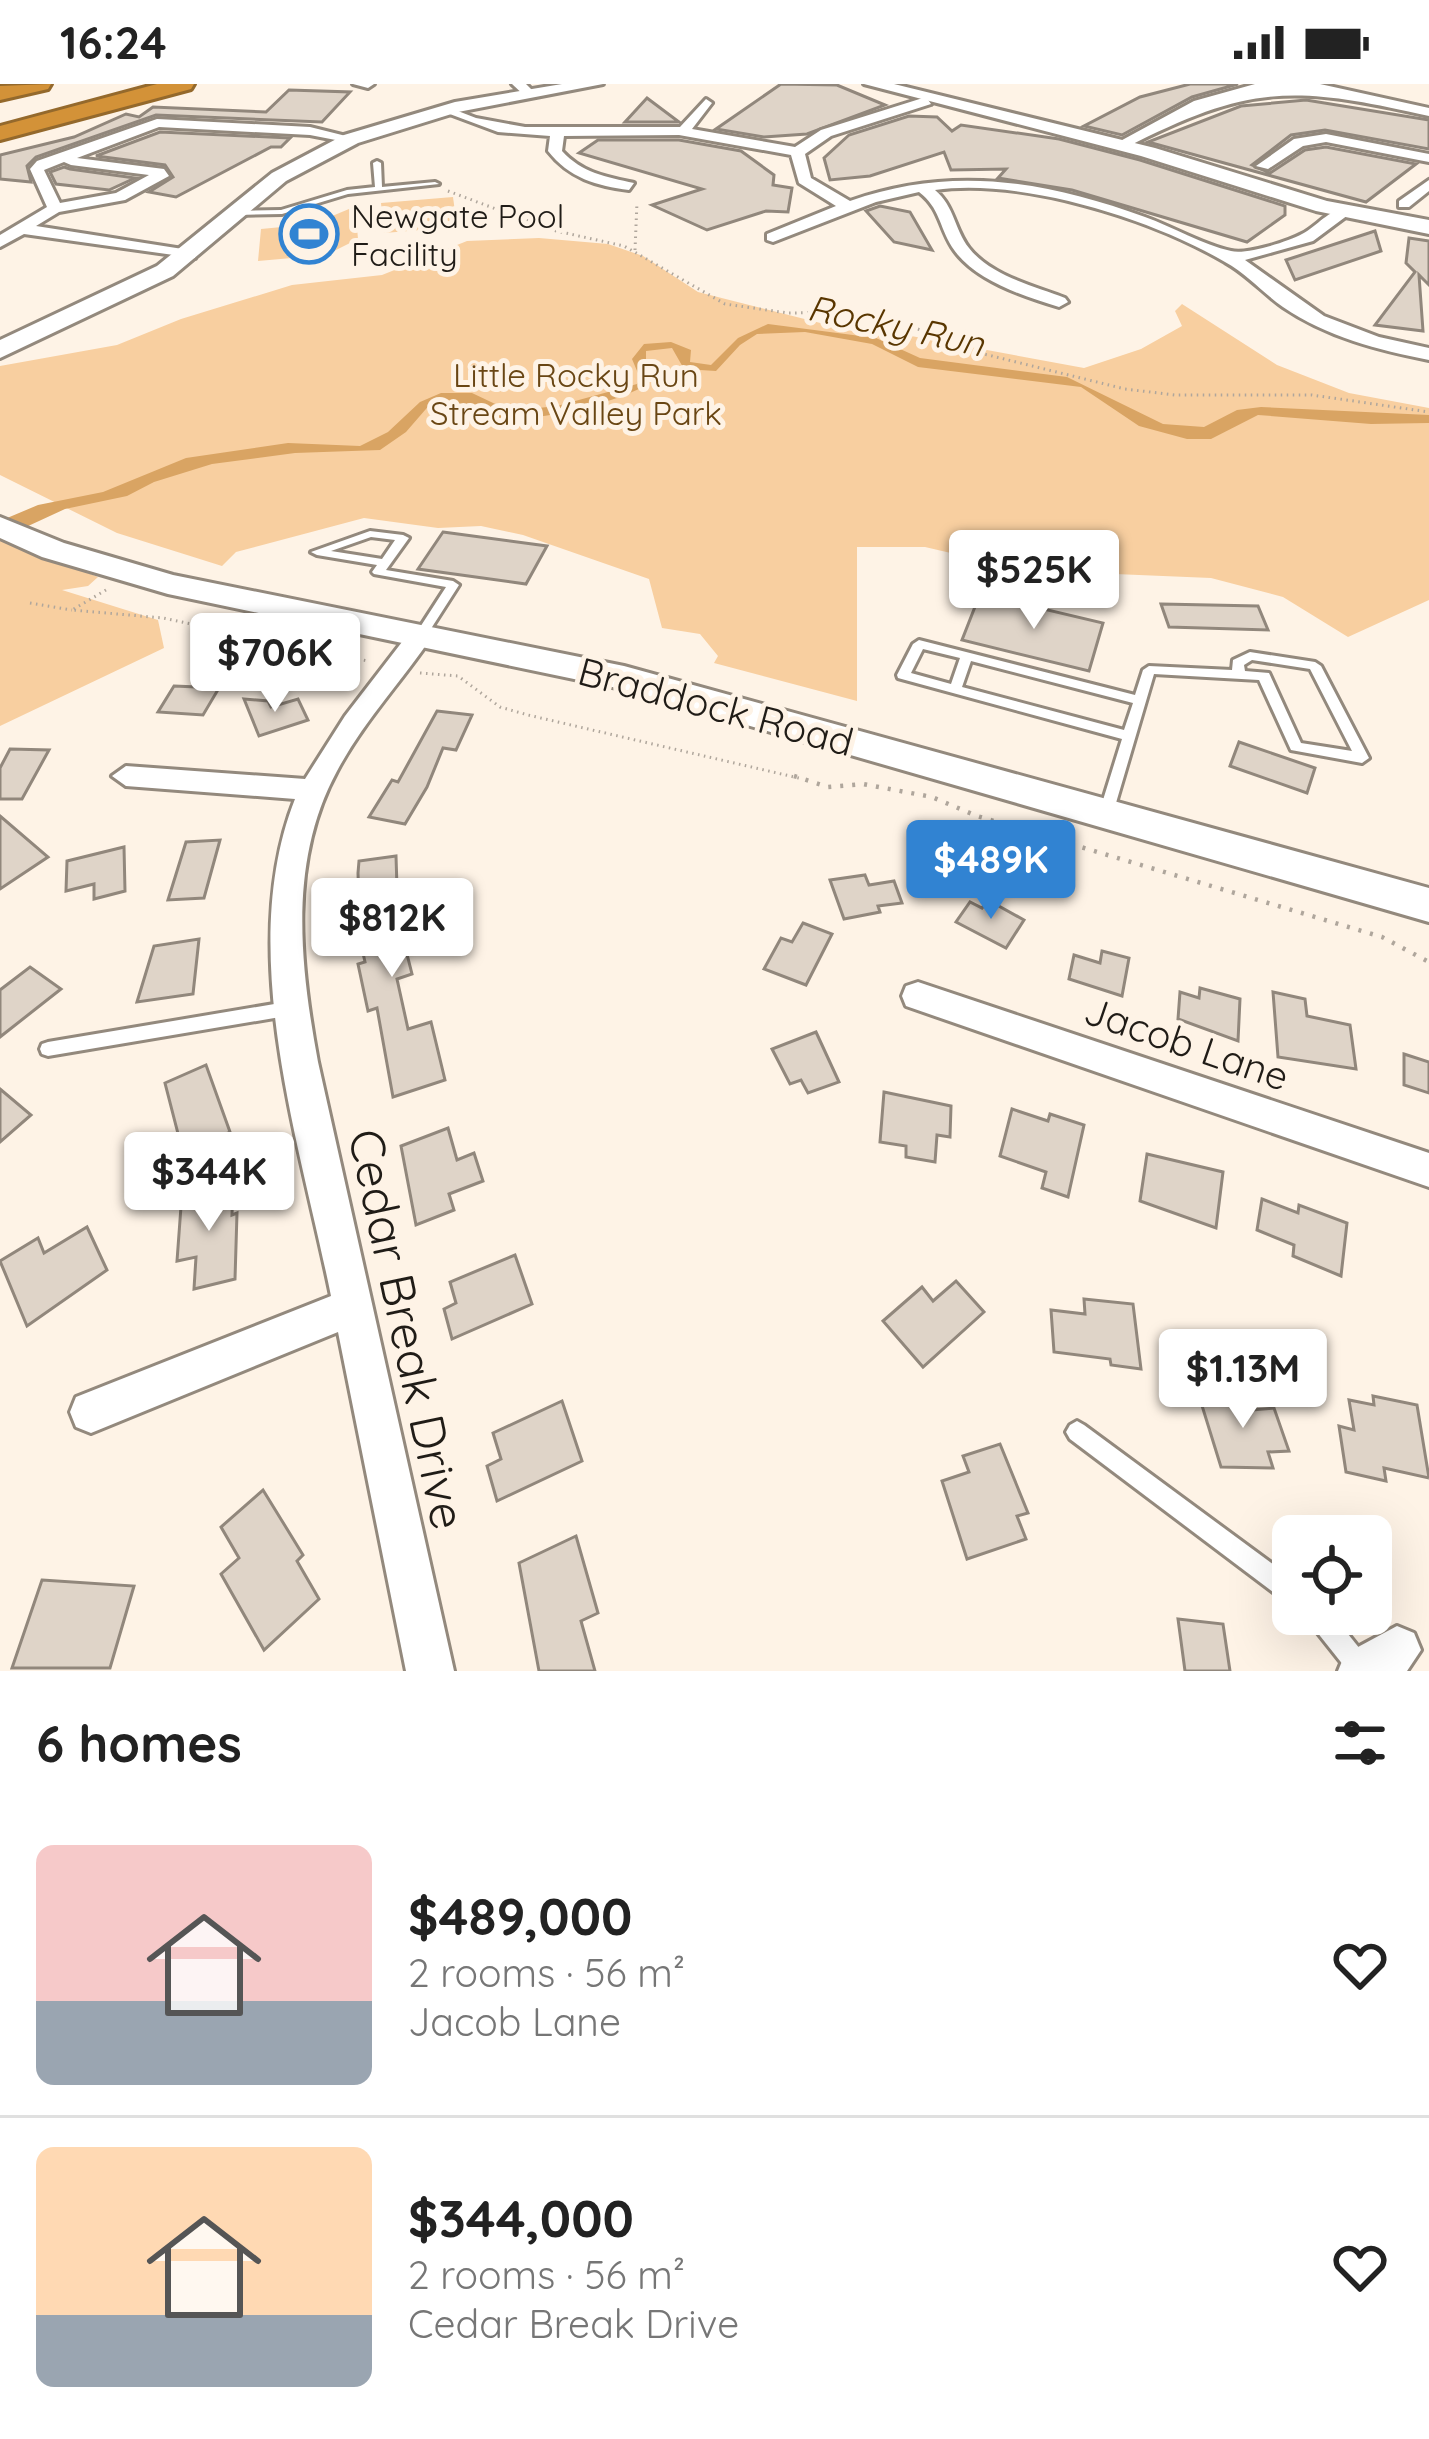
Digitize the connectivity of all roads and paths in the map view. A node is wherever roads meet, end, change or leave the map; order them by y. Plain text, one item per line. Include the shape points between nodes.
1 (12, 84) edge
2 (40, 84) edge
3 (67, 84) edge
4 (131, 84) edge
5 (156, 84) edge
6 (183, 84) edge
7 (358, 84) edge
8 (368, 84) edge
9 (594, 84) edge
10 (872, 84) edge
11 (524, 89) edge
12 (0, 93) edge
13 (926, 101) junction
14 (706, 104) dead end
15 (445, 110) junction
16 (1429, 112) edge
17 (0, 125) edge
18 (683, 132) junction
19 (557, 135) junction
20 (351, 139) junction
21 (1120, 145) junction
22 (798, 152) junction
23 (61, 158) junction
24 (1429, 158) edge
25 (377, 163) dead end
26 (1263, 166) dead end
27 (435, 184) joint
28 (1429, 184) edge
29 (629, 186) joint
30 (921, 186) junction
31 (380, 189) junction
32 (844, 204) junction
33 (1404, 204) dead end
34 (55, 208) junction
35 (1343, 212) junction
36 (237, 213) junction
37 (0, 226) edge
38 (1429, 227) edge
39 (26, 229) junction
40 (773, 237) dead end
41 (0, 242) edge
42 (635, 250) junction
43 (189, 255) junction
44 (1232, 258) junction
45 (1059, 302) dead end
46 (0, 350) edge
47 (1429, 355) edge
48 (1429, 412) edge
49 (11, 531) edge
50 (385, 563) junction
51 (132, 574) junction
52 (30, 603) dead end
53 (72, 610) junction
54 (421, 635) junction
55 (967, 656) junction
56 (397, 668) junction
57 (1240, 675) junction
58 (955, 689) junction
59 (1139, 700) junction
60 (1129, 736) junction
61 (126, 776) dead end
62 (312, 790) junction
63 (1106, 813) junction
64 (1429, 905) edge
65 (1429, 962) edge
66 (918, 996) dead end
67 (292, 1008) junction
68 (48, 1049) dead end
69 (1429, 1170) edge
70 (352, 1307) junction
71 (91, 1412) dead end
72 (1077, 1432) dead end
73 (1272, 1576) edge
74 (1341, 1635) edge
75 (1373, 1663) edge
76 (430, 1671) edge

1 - 12 highway
2 - 12 highway
3 - 12 highway
4 - 17 highway
5 - 17 highway
6 - 17 highway
7 - 8 street
9 - 11 street
10 - 13 street
11 - 15 street
13 - 21 street
13 - 22 street via 826,133
14 - 18 street
15 - 19 street via 489,128
15 - 20 street
16 - 21 street via 1272,85 1190,106
18 - 19 street
18 - 22 street
19 - 29 street via 555,151 565,164
20 - 23 street via 157,123
20 - 36 street via 299,164
21 - 35 street
22 - 32 street via 806,183
23 - 34 street via 37,169
23 - 34 street via 164,173 120,197
24 - 26 street via 1326,138 1299,142
25 - 31 lane
27 - 31 lane
27 - 42 path via 552,230
28 - 33 street
29 - 42 path via 637,199
30 - 32 street
30 - 44 street via 980,181 1048,189
30 - 45 street via 948,207 969,257
31 - 36 lane via 282,212
32 - 40 street
34 - 39 street
35 - 38 street
35 - 44 street via 1307,238
36 - 43 street
37 - 39 street
39 - 41 street
39 - 43 street
42 - 48 path via 725,304 895,316 984,354 1125,389 1312,395
43 - 46 street
44 - 47 street via 1324,323
49 - 51 street, Braddock Road
50 - 50 lane via 403,538 370,534 316,551
50 - 54 lane via 378,572 453,585
51 - 53 path
51 - 54 street, Braddock Road
52 - 53 path
53 - 56 path via 163,617
54 - 56 street, Cedar Break Drive
54 - 63 street, Braddock Road via 624,678
55 - 58 lane
55 - 58 lane via 920,644 903,675
55 - 59 lane
56 - 62 street, Cedar Break Drive
56 - 65 path via 458,676 500,707 528,715 828,787 863,784 932,797 1382,938
57 - 57 lane via 1264,676 1296,747 1362,758 1315,666 1250,656 1237,663
57 - 59 lane via 1148,670
58 - 60 lane
59 - 60 lane
60 - 63 lane
61 - 62 street
62 - 67 street, Cedar Break Drive via 287,886
63 - 64 street, Braddock Road
66 - 69 street, Jacob Lane
67 - 68 lane
67 - 70 street, Cedar Break Drive
70 - 71 street
70 - 76 street, Cedar Break Drive
72 - 73 lane
74 - 75 lane

